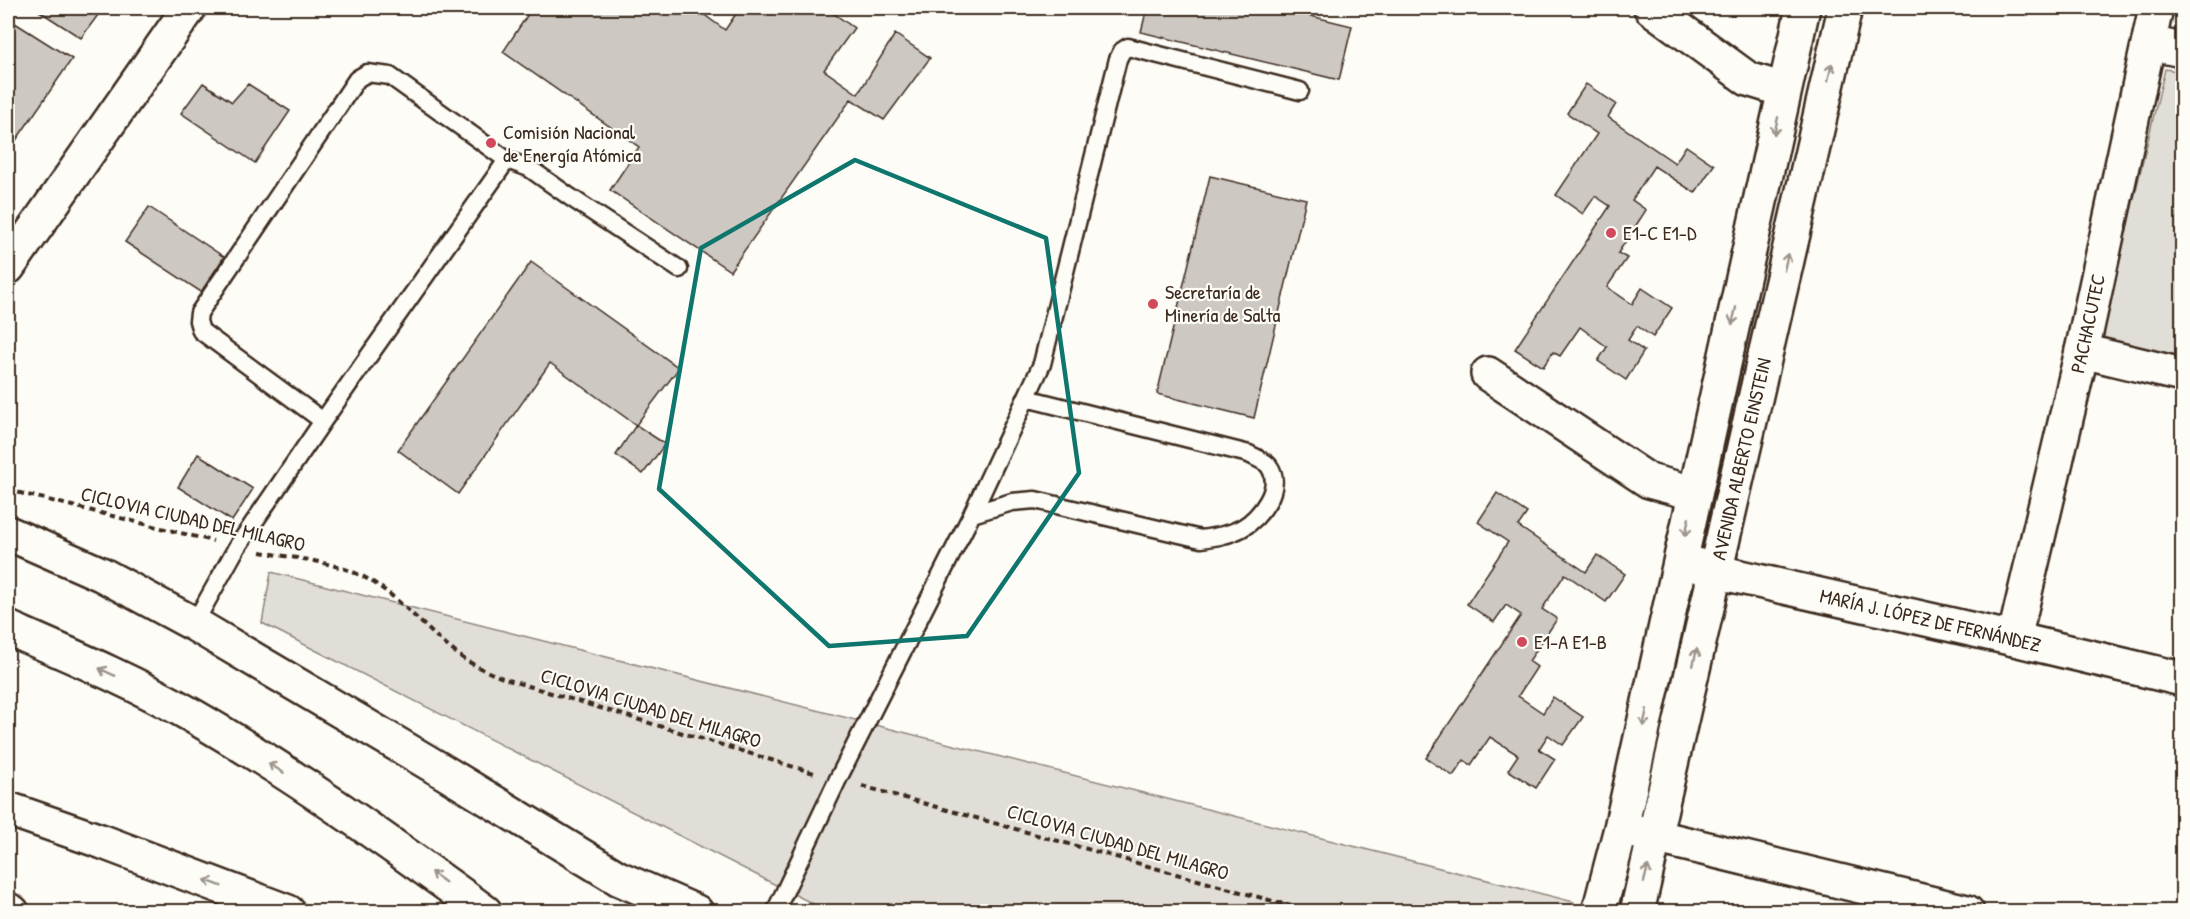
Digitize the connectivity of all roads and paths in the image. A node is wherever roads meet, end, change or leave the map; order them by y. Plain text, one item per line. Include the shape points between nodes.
1 (189, 8) edge
2 (1651, 8) edge
3 (1803, 8) edge
4 (1845, 8) edge
5 (2156, 8) edge
6 (2149, 43) junction
7 (2182, 50) edge
8 (1784, 90) junction
9 (1300, 91) dead end
10 (507, 160) junction
11 (8, 267) edge
12 (679, 269) dead end
13 (2082, 351) junction
14 (1488, 374) dead end
15 (2182, 375) edge
16 (1026, 398) junction
17 (323, 421) junction
18 (8, 490) edge
19 (1694, 493) junction
20 (972, 514) junction
21 (8, 533) edge
22 (237, 547) junction
23 (1680, 560) junction
24 (1714, 571) junction
25 (194, 624) junction
26 (8, 628) edge
27 (2014, 639) junction
28 (2182, 679) edge
29 (838, 779) junction
30 (8, 809) edge
31 (1621, 828) junction
32 (1656, 837) junction
33 (8, 910) edge
34 (12, 912) edge
35 (288, 912) edge
36 (485, 912) edge
37 (696, 912) edge
38 (775, 912) edge
39 (1312, 912) edge
40 (1599, 912) edge
41 (1637, 912) edge
42 (1967, 912) edge

1 - 11 street
2 - 8 street via 1748,79
3 - 8 street, AVENIDA ALBERTO EINSTEIN
24 -> 4 street, AVENIDA ALBERTO EINSTEIN
5 - 6 street, PACHACUTEC
6 - 7 street
6 - 13 street, PACHACUTEC
8 -> 19 street, AVENIDA ALBERTO EINSTEIN
9 - 16 lane via 1128,47 1122,51 1042,364
10 - 12 lane via 529,168
10 - 17 lane
10 - 17 lane via 390,76 366,73 357,79 199,313 198,321 201,331
13 - 15 street
13 - 27 street, PACHACUTEC
14 - 19 street via 1649,481
16 - 20 lane
16 - 20 lane via 1249,454 1268,466 1274,481 1269,499 1242,528 1201,538 1035,500 1012,502
17 - 22 lane
18 - 22 path, CICLOVIA CIUDAD DEL MILAGRO
19 -> 23 street, AVENIDA ALBERTO EINSTEIN
20 - 29 lane
21 - 25 street via 101,574
22 - 25 lane
22 - 29 path, CICLOVIA CIUDAD DEL MILAGRO via 360,575 380,587 457,654 505,679
23 - 24 street, MARÍA J. LÓPEZ DE FERNÁNDEZ
23 -> 31 street, AVENIDA ALBERTO EINSTEIN
24 - 27 street, MARÍA J. LÓPEZ DE FERNÁNDEZ
32 -> 24 street, AVENIDA ALBERTO EINSTEIN
25 - 37 street via 618,878
36 -> 26 street via 362,822 193,716 108,672
27 - 28 street, MARÍA J. LÓPEZ DE FERNÁNDEZ
29 - 38 lane
29 - 39 path, CICLOVIA CIUDAD DEL MILAGRO
35 -> 30 street
31 - 32 street
31 - 40 street, AVENIDA ALBERTO EINSTEIN
41 -> 32 street, AVENIDA ALBERTO EINSTEIN
32 - 42 street
33 - 34 street

